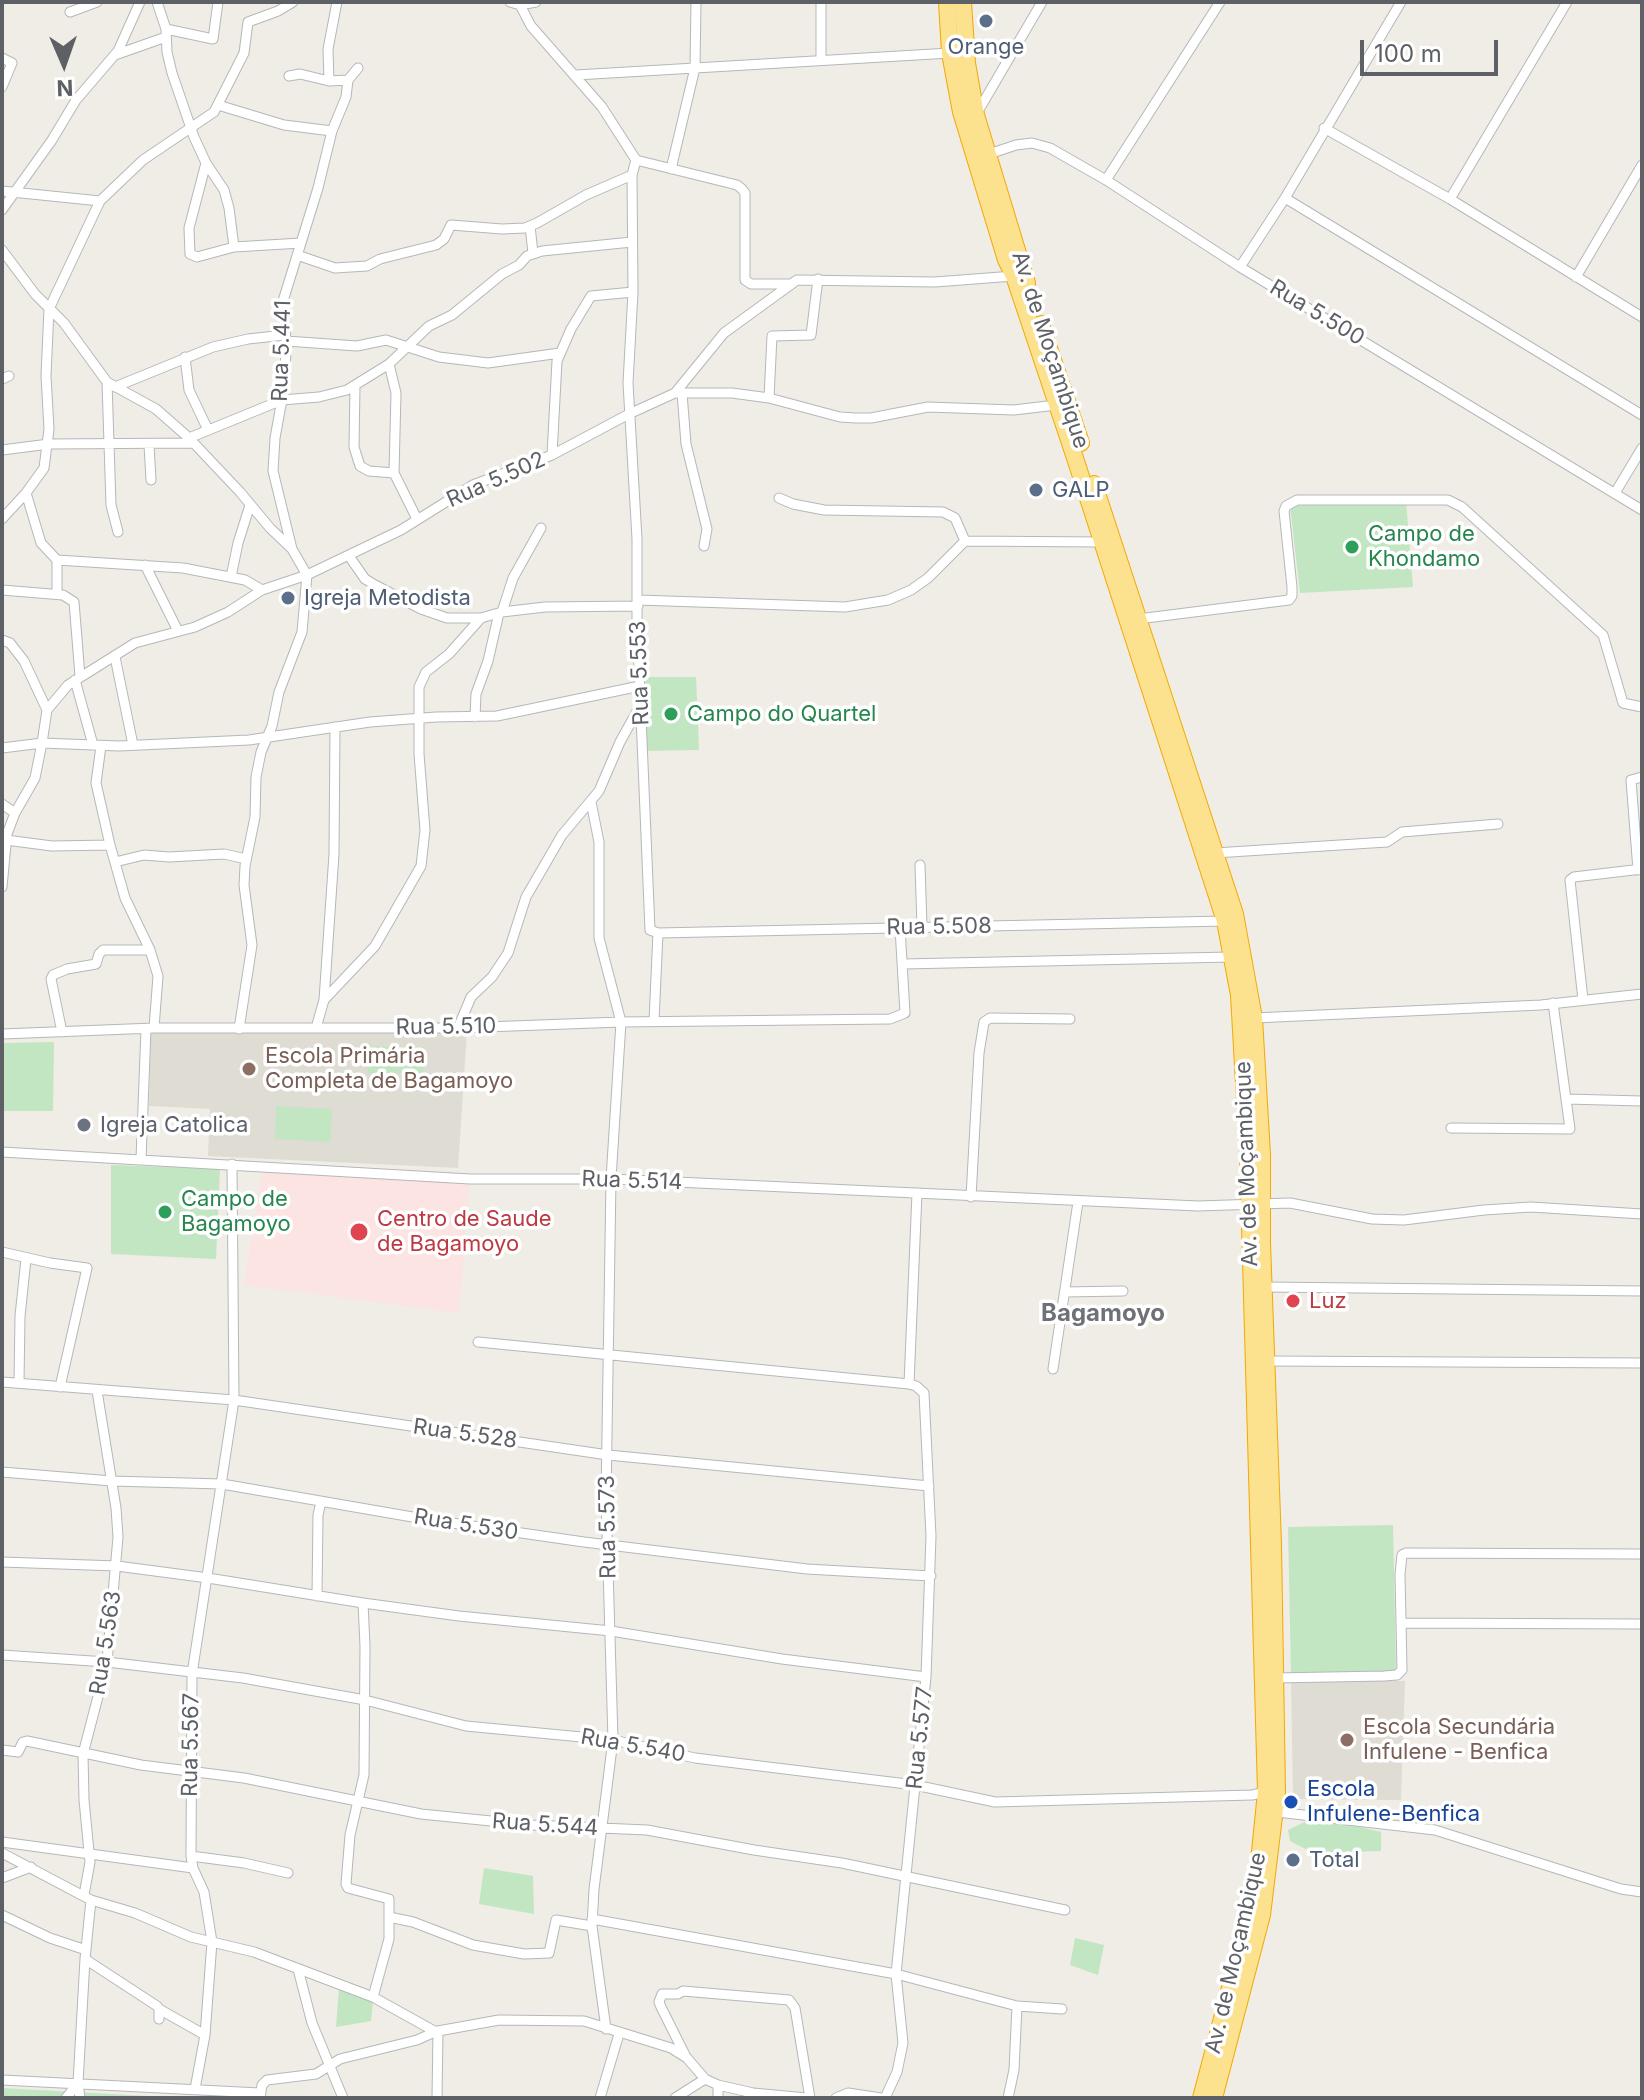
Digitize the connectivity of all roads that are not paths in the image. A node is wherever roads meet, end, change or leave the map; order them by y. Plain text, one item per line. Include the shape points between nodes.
1 (97, 2) edge
2 (140, 2) edge
3 (157, 2) edge
4 (218, 2) edge
5 (293, 2) edge
6 (337, 2) edge
7 (536, 2) edge
8 (696, 2) edge
9 (821, 2) edge
10 (947, 2) edge
11 (963, 2) edge
12 (1042, 2) edge
13 (1220, 2) edge
14 (1401, 2) edge
15 (1567, 2) edge
16 (515, 4) edge
17 (70, 12) dead end
18 (166, 33) junction
19 (950, 53) junction
20 (115, 55) junction
21 (2, 58) edge
22 (821, 60) junction
23 (358, 68) dead end
24 (695, 68) junction
25 (576, 75) junction
26 (289, 76) dead end
27 (348, 80) junction
28 (329, 81) junction
29 (2, 87) edge
30 (218, 105) junction
31 (976, 115) junction
32 (192, 127) junction
33 (1324, 128) junction
34 (332, 131) junction
35 (988, 157) junction
36 (636, 160) junction
37 (206, 163) junction
38 (1642, 165) edge
39 (671, 169) junction
40 (632, 175) junction
41 (1106, 180) junction
42 (2, 191) edge
43 (14, 192) junction
44 (1285, 198) junction
45 (1450, 199) junction
46 (100, 201) junction
47 (2, 210) edge
48 (530, 226) junction
49 (632, 242) junction
50 (301, 243) junction
51 (234, 247) junction
52 (2, 250) edge
53 (533, 253) junction
54 (297, 255) junction
55 (1240, 267) junction
56 (1014, 276) junction
57 (1576, 277) junction
58 (818, 279) junction
59 (789, 284) junction
60 (633, 292) junction
61 (49, 309) junction
62 (1642, 317) edge
63 (286, 338) junction
64 (409, 346) junction
65 (560, 353) junction
66 (185, 357) junction
67 (389, 364) junction
68 (111, 384) junction
69 (355, 386) junction
70 (678, 393) junction
71 (769, 398) junction
72 (282, 400) junction
73 (1056, 405) junction
74 (629, 414) junction
75 (1642, 415) edge
76 (208, 430) junction
77 (191, 441) junction
78 (49, 444) junction
79 (109, 445) junction
80 (149, 445) junction
81 (1642, 448) edge
82 (2, 450) edge
83 (552, 455) junction
84 (394, 473) junction
85 (151, 480) dead end
86 (26, 493) junction
87 (1615, 493) junction
88 (779, 498) dead end
89 (250, 505) junction
90 (1642, 510) edge
91 (2, 519) edge
92 (417, 519) junction
93 (541, 528) dead end
94 (118, 532) dead end
95 (965, 541) junction
96 (1101, 542) junction
97 (704, 546) dead end
98 (292, 549) junction
99 (349, 556) junction
100 (57, 560) junction
101 (145, 565) junction
102 (307, 575) junction
103 (231, 577) junction
104 (2, 590) edge
105 (262, 590) junction
106 (57, 594) junction
107 (638, 603) junction
108 (501, 613) junction
109 (481, 618) junction
110 (1138, 619) junction
111 (178, 631) junction
112 (2, 640) edge
113 (115, 657) junction
114 (78, 678) junction
115 (640, 686) junction
116 (640, 706) junction
117 (1642, 707) edge
118 (47, 710) junction
119 (475, 717) junction
120 (413, 719) junction
121 (335, 727) junction
122 (268, 737) junction
123 (42, 743) junction
124 (133, 745) junction
125 (97, 746) junction
126 (2, 748) edge
127 (1642, 777) edge
128 (591, 802) junction
129 (2, 804) edge
130 (15, 813) junction
131 (1498, 824) dead end
132 (6, 840) junction
133 (110, 845) junction
134 (1215, 853) junction
135 (246, 859) junction
136 (115, 862) junction
137 (920, 865) dead end
138 (1640, 869) edge
139 (2, 887) edge
140 (1225, 921) junction
141 (922, 927) junction
142 (900, 928) junction
143 (655, 932) junction
144 (150, 950) junction
145 (1231, 957) junction
146 (903, 964) junction
147 (1642, 994) edge
148 (324, 1000) junction
149 (1583, 1000) junction
150 (1553, 1003) junction
151 (1254, 1018) junction
152 (1070, 1019) dead end
153 (654, 1021) junction
154 (621, 1022) junction
155 (316, 1028) junction
156 (458, 1028) junction
157 (150, 1029) junction
158 (239, 1029) junction
159 (3, 1032) edge
160 (62, 1032) junction
161 (1566, 1099) junction
162 (1642, 1101) edge
163 (1451, 1128) dead end
164 (2, 1152) edge
165 (1257, 1154) junction
166 (141, 1159) junction
167 (232, 1164) junction
168 (611, 1179) junction
169 (917, 1193) junction
170 (971, 1197) junction
171 (1078, 1202) junction
172 (1255, 1203) junction
173 (1642, 1214) edge
174 (2, 1252) edge
175 (26, 1259) junction
176 (1264, 1287) junction
177 (1123, 1291) dead end
178 (1642, 1291) edge
179 (1065, 1292) junction
180 (478, 1342) dead end
181 (609, 1355) junction
182 (1265, 1361) junction
183 (1642, 1363) edge
184 (1053, 1369) dead end
185 (2, 1382) edge
186 (19, 1383) junction
187 (909, 1384) junction
188 (60, 1387) junction
189 (97, 1391) junction
190 (234, 1400) junction
191 (608, 1455) junction
192 (2, 1472) edge
193 (112, 1481) junction
194 (222, 1484) junction
195 (929, 1486) junction
196 (321, 1502) junction
197 (608, 1544) junction
198 (1642, 1554) edge
199 (2, 1562) edge
200 (117, 1566) junction
201 (931, 1576) junction
202 (208, 1578) junction
203 (317, 1596) junction
204 (363, 1603) junction
205 (1402, 1623) junction
206 (1642, 1624) edge
207 (611, 1631) junction
208 (2, 1655) edge
209 (107, 1662) junction
210 (193, 1670) junction
211 (926, 1677) junction
212 (1275, 1678) junction
213 (365, 1700) junction
214 (613, 1740) junction
215 (2, 1750) edge
216 (83, 1754) junction
217 (191, 1771) junction
218 (915, 1785) junction
219 (1266, 1792) junction
220 (357, 1801) junction
221 (1277, 1812) junction
222 (601, 1829) junction
223 (2, 1842) edge
224 (2, 1853) edge
225 (90, 1854) junction
226 (191, 1856) junction
227 (31, 1867) junction
228 (193, 1868) junction
229 (288, 1873) dead end
230 (907, 1876) junction
231 (2, 1878) edge
232 (1642, 1892) edge
233 (87, 1897) junction
234 (1065, 1910) dead end
235 (2, 1915) edge
236 (389, 1917) junction
237 (592, 1922) junction
238 (212, 1942) junction
239 (85, 1955) junction
240 (298, 1969) junction
241 (896, 1974) junction
242 (373, 1997) junction
243 (1017, 2006) junction
244 (1062, 2009) dead end
245 (606, 2029) junction
246 (437, 2032) junction
247 (619, 2034) junction
248 (205, 2035) junction
249 (687, 2058) junction
250 (328, 2064) junction
251 (705, 2079) junction
252 (2, 2080) edge
253 (78, 2083) junction
254 (718, 2085) junction
255 (189, 2092) edge
256 (260, 2096) edge
257 (66, 2098) edge
258 (80, 2098) edge
259 (343, 2098) edge
260 (437, 2098) edge
261 (600, 2098) edge
262 (675, 2098) edge
263 (718, 2098) edge
264 (809, 2098) edge
265 (836, 2098) edge
266 (883, 2098) edge
267 (1008, 2098) edge
268 (1201, 2098) edge
269 (1214, 2098) edge

1 - 17 street
2 - 20 street
3 - 18 street
4 - 18 street via 213,39
5 - 30 street via 246,24 244,53
6 - 28 street via 328,49
7 - 16 street
8 - 24 street
9 - 22 street
10 - 19 highway, Av. de Moçambique
11 - 31 highway, Av. de Moçambique
12 - 31 street
13 - 41 street
14 - 33 street
15 - 45 street
16 - 25 street
18 - 20 street
18 - 32 street via 172,73
19 - 22 street
19 - 56 highway, Av. de Moçambique via 961,112
20 - 43 street via 76,100
21 - 29 street via 12,67
22 - 24 street
23 - 27 street, Rua 5.441
24 - 25 street
24 - 39 street
25 - 36 street
26 - 28 street
27 - 28 street
27 - 34 street, Rua 5.441
30 - 32 street
30 - 34 street via 284,125
31 - 35 highway, Av. de Moçambique
32 - 37 street
32 - 46 street via 143,160
33 - 44 street
33 - 45 street
34 - 50 street, Rua 5.441
35 - 41 street, Rua 5.500 via 1032,143
35 - 110 highway, Av. de Moçambique
36 - 39 street
36 - 40 street, Rua 5.553
37 - 51 street via 224,190
37 - 51 street via 189,228 190,254 197,257
38 - 57 street
39 - 59 street via 737,185 745,193 745,280
40 - 48 street
40 - 49 street, Rua 5.553
41 - 55 street, Rua 5.500
42 - 43 street
43 - 46 street
43 - 47 street
44 - 55 street
44 - 75 street
45 - 57 street
46 - 61 street
48 - 53 street
48 - 54 street via 451,225 436,245 367,266 335,268
49 - 53 street
49 - 60 street, Rua 5.553
50 - 51 street
50 - 54 street, Rua 5.441
52 - 61 street
53 - 64 street
54 - 63 street, Rua 5.441 via 283,301
55 - 87 street, Rua 5.500
56 - 58 street, Rua 5.502 via 935,282
56 - 73 highway, Av. de Moçambique
57 - 62 street
58 - 59 street, Rua 5.502
58 - 71 street via 811,335 772,336
59 - 70 street, Rua 5.502 via 724,333
60 - 65 street via 591,296
60 - 74 street, Rua 5.553
61 - 68 street
61 - 78 street
63 - 64 street via 357,346 386,340
63 - 66 street via 248,339
63 - 72 street, Rua 5.441
64 - 65 street via 439,357 488,363
64 - 67 street
65 - 83 street
66 - 68 street
66 - 76 street via 189,390
67 - 69 street
67 - 84 street via 396,393
68 - 77 street via 156,409
68 - 79 street
69 - 72 street via 338,394
69 - 84 street via 354,447 360,466
70 - 71 street
70 - 74 street, Rua 5.502
70 - 97 street via 707,529
71 - 73 street via 856,418 928,407 1014,410
72 - 76 street
72 - 98 street, Rua 5.441 via 273,471
73 - 96 highway, Av. de Moçambique
74 - 83 street, Rua 5.502
74 - 107 street, Rua 5.553
76 - 77 street
77 - 80 street
77 - 89 street
78 - 79 street
78 - 82 street
78 - 86 street via 44,468
79 - 80 street
79 - 94 street via 111,505
80 - 85 street
81 - 87 street
83 - 92 street, Rua 5.502 via 473,485
84 - 92 street
86 - 91 street
86 - 100 street via 41,543
87 - 90 street, Rua 5.500
88 - 95 street via 824,510 943,512 955,518
89 - 98 street
89 - 103 street
92 - 99 street, Rua 5.502
93 - 108 street via 513,578
95 - 96 street
95 - 107 street via 928,578 888,600 845,607
96 - 140 highway, Av. de Moçambique
98 - 102 street
99 - 102 street, Rua 5.502
99 - 109 street via 365,579 409,604 447,618
100 - 101 street
100 - 106 street
101 - 103 street
101 - 111 street
102 - 105 street, Rua 5.502
102 - 122 street via 302,632
103 - 105 street
104 - 106 street
105 - 111 street, Rua 5.502 via 228,612
106 - 114 street via 76,608
107 - 108 street
107 - 115 street, Rua 5.553
108 - 109 street
108 - 119 street via 476,694
109 - 120 street via 426,672
110 - 117 street via 1289,600 1284,511 1297,500 1448,500 1603,635 1623,703
110 - 134 highway, Av. de Moçambique
111 - 113 street, Rua 5.502 via 141,640
112 - 118 street via 24,661
113 - 114 street, Rua 5.502
113 - 124 street
114 - 118 street, Rua 5.502
114 - 125 street
115 - 116 street, Rua 5.553
115 - 119 street
116 - 128 street
116 - 143 street, Rua 5.553 via 648,926
118 - 123 street
119 - 120 street
120 - 121 street
120 - 148 street via 425,830 423,860 375,946
121 - 122 street
121 - 148 street via 335,832
122 - 124 street
122 - 135 street via 256,777
123 - 125 street
123 - 126 street
123 - 130 street via 35,778
124 - 125 street
125 - 133 street via 96,783
127 - 138 street via 1631,780
128 - 154 street, Rua 5.573 via 599,842 599,938
128 - 156 street via 555,846 526,897 508,953 471,997
129 - 130 street
130 - 132 street
131 - 134 street via 1402,832 1387,842
132 - 133 street
132 - 139 street
133 - 136 street
134 - 151 highway, Av. de Moçambique via 1235,914
135 - 136 street via 224,854 144,855
135 - 158 street via 252,945
136 - 144 street via 125,898
137 - 141 street
138 - 149 street via 1570,880
140 - 141 street, Rua 5.508
140 - 145 highway, Av. de Moçambique
141 - 142 street, Rua 5.508
142 - 143 street, Rua 5.508
142 - 146 street
143 - 153 street, Rua 5.553
144 - 157 street via 160,986
144 - 160 street via 103,950 96,964 53,975
145 - 146 street
145 - 165 highway, Av. de Moçambique
146 - 153 street, Rua 5.510 via 905,1013 890,1019
147 - 149 street
148 - 155 street
149 - 150 street
150 - 151 street
150 - 161 street
151 - 165 highway, Av. de Moçambique
152 - 170 street via 984,1022
153 - 154 street, Rua 5.510
154 - 156 street, Rua 5.510
154 - 168 street, Rua 5.573
155 - 156 street, Rua 5.510
155 - 158 street, Rua 5.510
157 - 158 street, Rua 5.510
157 - 160 street, Rua 5.510
157 - 166 street
159 - 160 street, Rua 5.510
161 - 162 street
161 - 163 street via 1570,1129
164 - 166 street, Rua 5.514
165 - 172 highway, Av. de Moçambique
166 - 167 street, Rua 5.514
167 - 168 street, Rua 5.514 via 470,1179
167 - 190 street, Rua 5.567
168 - 169 street, Rua 5.514
168 - 181 street, Rua 5.573
169 - 170 street, Rua 5.514
169 - 187 street
170 - 171 street, Rua 5.514
171 - 172 street, Rua 5.514
171 - 179 street
172 - 173 street, Rua 5.514 via 1404,1220 1531,1207
172 - 176 highway, Av. de Moçambique
172 - 219 highway, Av. de Moçambique
174 - 175 street
175 - 186 street
175 - 188 street via 87,1268
176 - 178 street
176 - 182 highway, Av. de Moçambique
177 - 179 street
179 - 184 street
180 - 181 street
181 - 187 street
181 - 191 street, Rua 5.573
182 - 183 street
182 - 212 highway, Av. de Moçambique
185 - 186 street, Rua 5.528
186 - 188 street, Rua 5.528
187 - 195 street, Rua 5.577 via 924,1393
188 - 189 street, Rua 5.528
189 - 190 street, Rua 5.528
189 - 193 street, Rua 5.563
190 - 191 street, Rua 5.528
190 - 194 street, Rua 5.567
191 - 195 street, Rua 5.528
191 - 197 street, Rua 5.573
192 - 193 street, Rua 5.530
193 - 194 street, Rua 5.530
193 - 200 street, Rua 5.563
194 - 196 street, Rua 5.530
194 - 202 street, Rua 5.567
195 - 201 street, Rua 5.577
196 - 197 street, Rua 5.530
196 - 203 street
197 - 201 street, Rua 5.530 via 807,1569
197 - 207 street, Rua 5.573
198 - 205 street via 1406,1553 1400,1574
199 - 200 street
200 - 202 street
200 - 209 street, Rua 5.563
201 - 211 street, Rua 5.577
202 - 203 street
202 - 210 street, Rua 5.567
203 - 204 street
204 - 207 street
204 - 213 street
205 - 206 street
205 - 212 street via 1403,1663 1397,1675
207 - 211 street
207 - 214 street, Rua 5.573
208 - 209 street, Rua 5.540
209 - 210 street, Rua 5.540
209 - 216 street, Rua 5.563
210 - 213 street, Rua 5.540
210 - 217 street, Rua 5.567
211 - 218 street, Rua 5.577
212 - 221 highway, Av. de Moçambique
213 - 214 street, Rua 5.540 via 466,1726
213 - 220 street via 364,1775
214 - 218 street, Rua 5.540 via 695,1758
214 - 222 street, Rua 5.573
215 - 216 street, Rua 5.544 via 18,1752 25,1741
216 - 217 street, Rua 5.544
216 - 225 street, Rua 5.563
217 - 220 street, Rua 5.544
217 - 226 street, Rua 5.567
218 - 219 street, Rua 5.540 via 1020,1803
218 - 230 street, Rua 5.577
219 - 268 highway, Av. de Moçambique via 1246,1927
220 - 222 street, Rua 5.544 via 465,1820
220 - 236 street via 346,1886 386,1896
221 - 232 street via 1435,1830
221 - 269 highway, Av. de Moçambique via 1262,1915
222 - 230 street, Rua 5.544 via 647,1830
222 - 237 street, Rua 5.573
223 - 225 street
224 - 227 street
225 - 228 street
225 - 233 street, Rua 5.563
226 - 228 street, Rua 5.567
226 - 229 street
227 - 231 street
227 - 233 street
228 - 238 street, Rua 5.567 via 204,1892
230 - 234 street, Rua 5.544
230 - 241 street, Rua 5.577
233 - 238 street
233 - 239 street, Rua 5.563
235 - 239 street
236 - 237 street via 465,1943 524,1954 549,1953 556,1920
236 - 242 street via 389,1939
237 - 241 street
237 - 245 street, Rua 5.573
238 - 240 street
238 - 248 street, Rua 5.567
239 - 248 street via 159,2014
239 - 253 street, Rua 5.563
240 - 242 street
240 - 250 street
241 - 243 street
241 - 266 street, Rua 5.577 via 903,2043 897,2072
242 - 246 street
243 - 244 street
243 - 267 street
245 - 246 street via 584,2021 540,2019 499,2020
245 - 247 street
246 - 250 street
246 - 260 street
247 - 249 street via 671,2048
247 - 261 street
248 - 255 street, Rua 5.567
249 - 251 street
249 - 264 street via 659,2002 662,1994 789,2000 795,2008
250 - 256 street via 316,2074 263,2082
250 - 259 street
251 - 254 street
251 - 262 street
252 - 253 street
253 - 255 street
253 - 257 street
253 - 258 street, Rua 5.563
254 - 263 street
254 - 264 street
255 - 256 street
265 - 266 street via 848,2093

